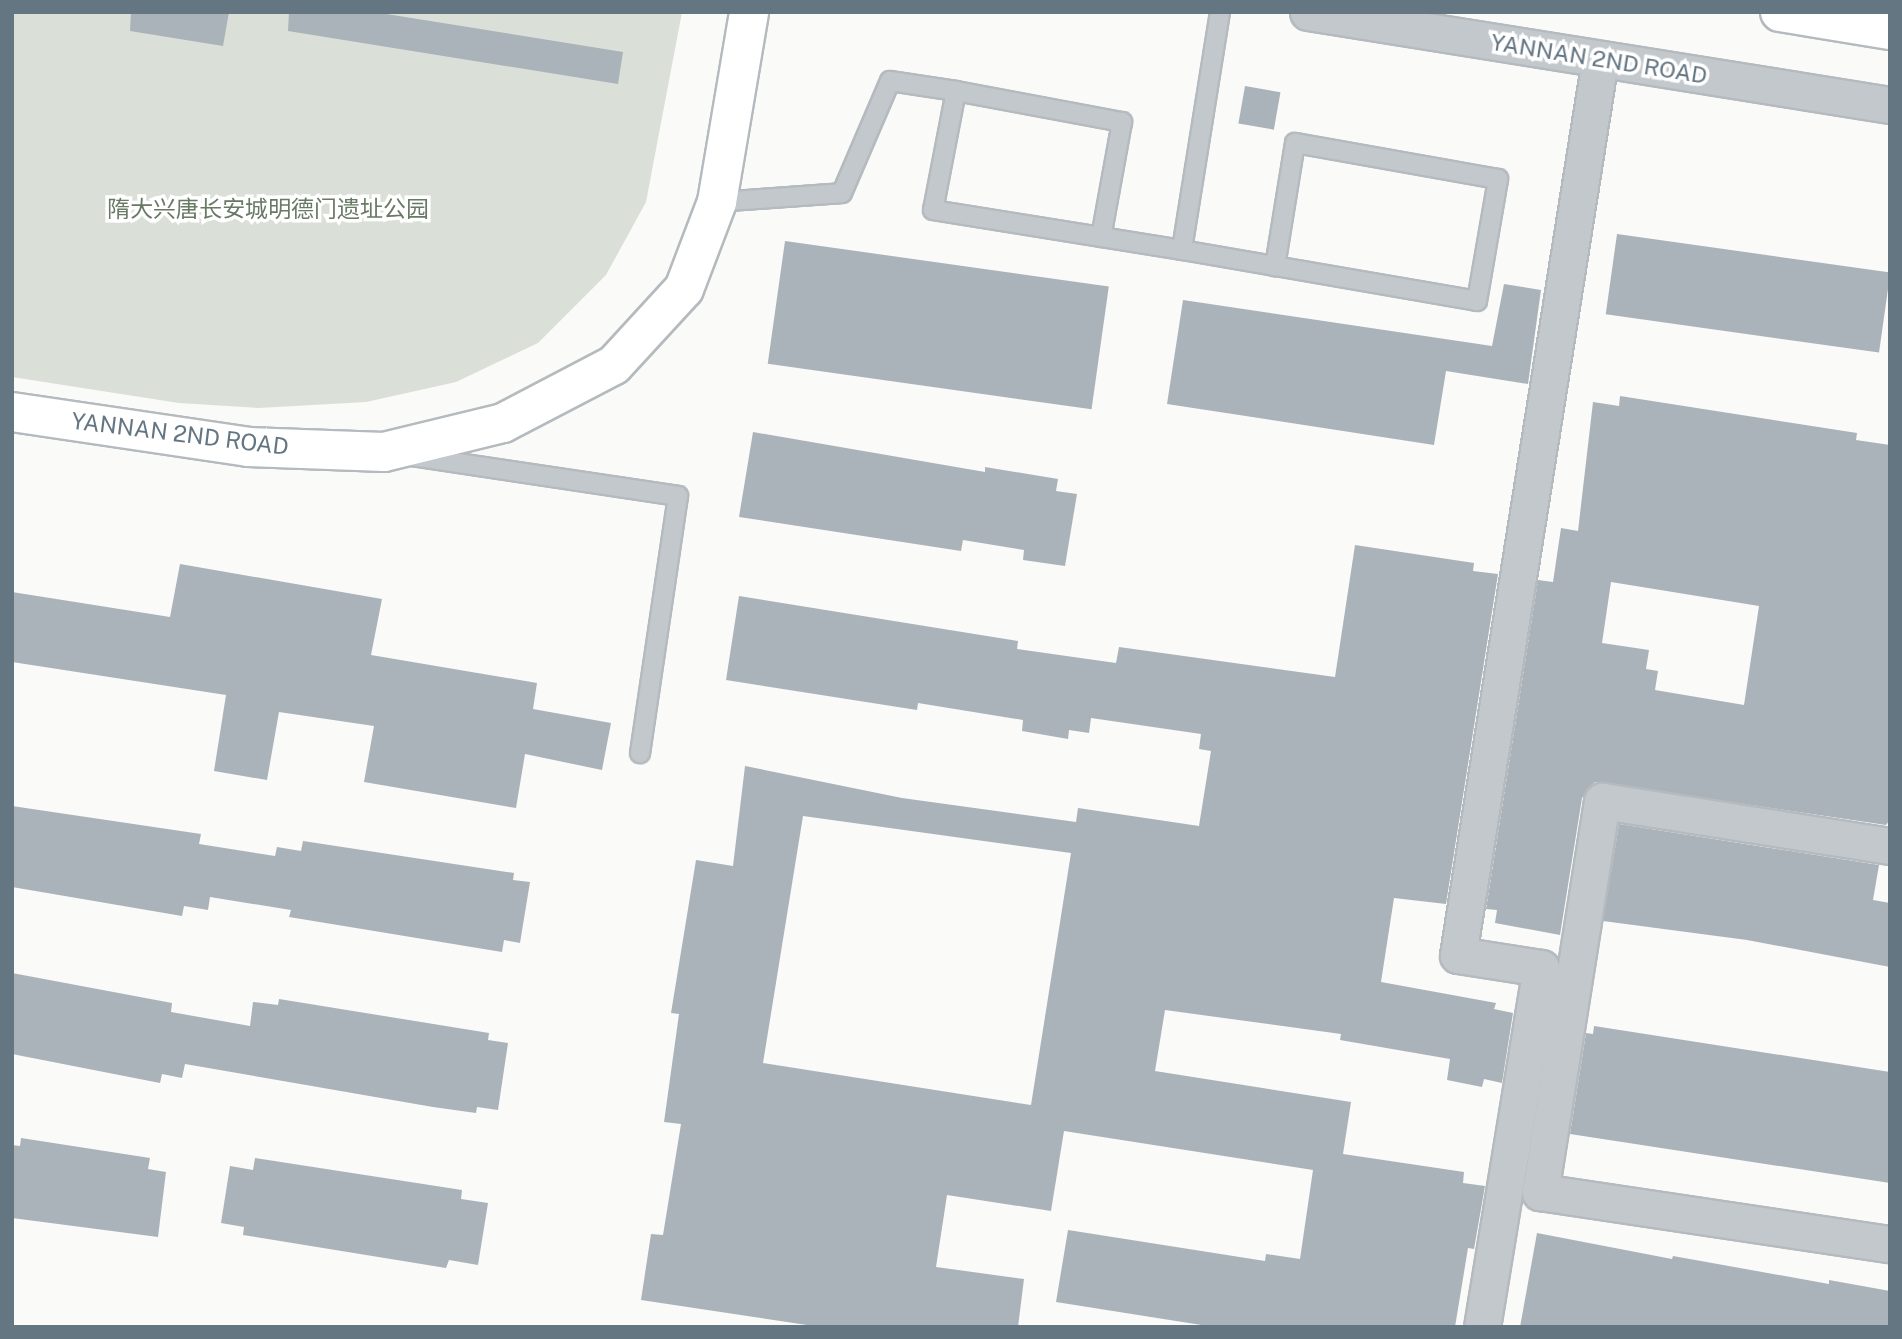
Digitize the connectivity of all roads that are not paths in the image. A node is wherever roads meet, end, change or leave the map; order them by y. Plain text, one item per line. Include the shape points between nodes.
1 (749, 12) edge
2 (1220, 12) edge
3 (1308, 12) edge
4 (1780, 12) edge
5 (1890, 30) edge
6 (1600, 59) junction
7 (956, 91) junction
8 (1890, 105) edge
9 (717, 202) junction
10 (1101, 237) junction
11 (1182, 250) junction
12 (1276, 266) junction
13 (12, 412) edge
14 (384, 452) junction
15 (640, 753) dead end
16 (1890, 846) edge
17 (1890, 1244) edge
18 (1482, 1327) edge

1 - 9 main road, YANNAN 2ND ROAD
2 - 11 lane
3 - 6 street, YANNAN 2ND ROAD
4 - 5 main road
6 - 8 street, YANNAN 2ND ROAD
6 - 18 street via 1458,955 1541,968
7 - 9 lane via 890,81 842,193
7 - 10 lane via 1122,122
7 - 10 lane via 933,210
9 - 14 main road, YANNAN 2ND ROAD via 684,289 614,365 503,423
10 - 11 lane
11 - 12 lane
12 - 12 lane via 1477,301 1498,179 1294,143
13 - 14 main road, YANNAN 2ND ROAD via 248,447
14 - 15 lane via 678,496
16 - 17 street via 1602,801 1540,1192

